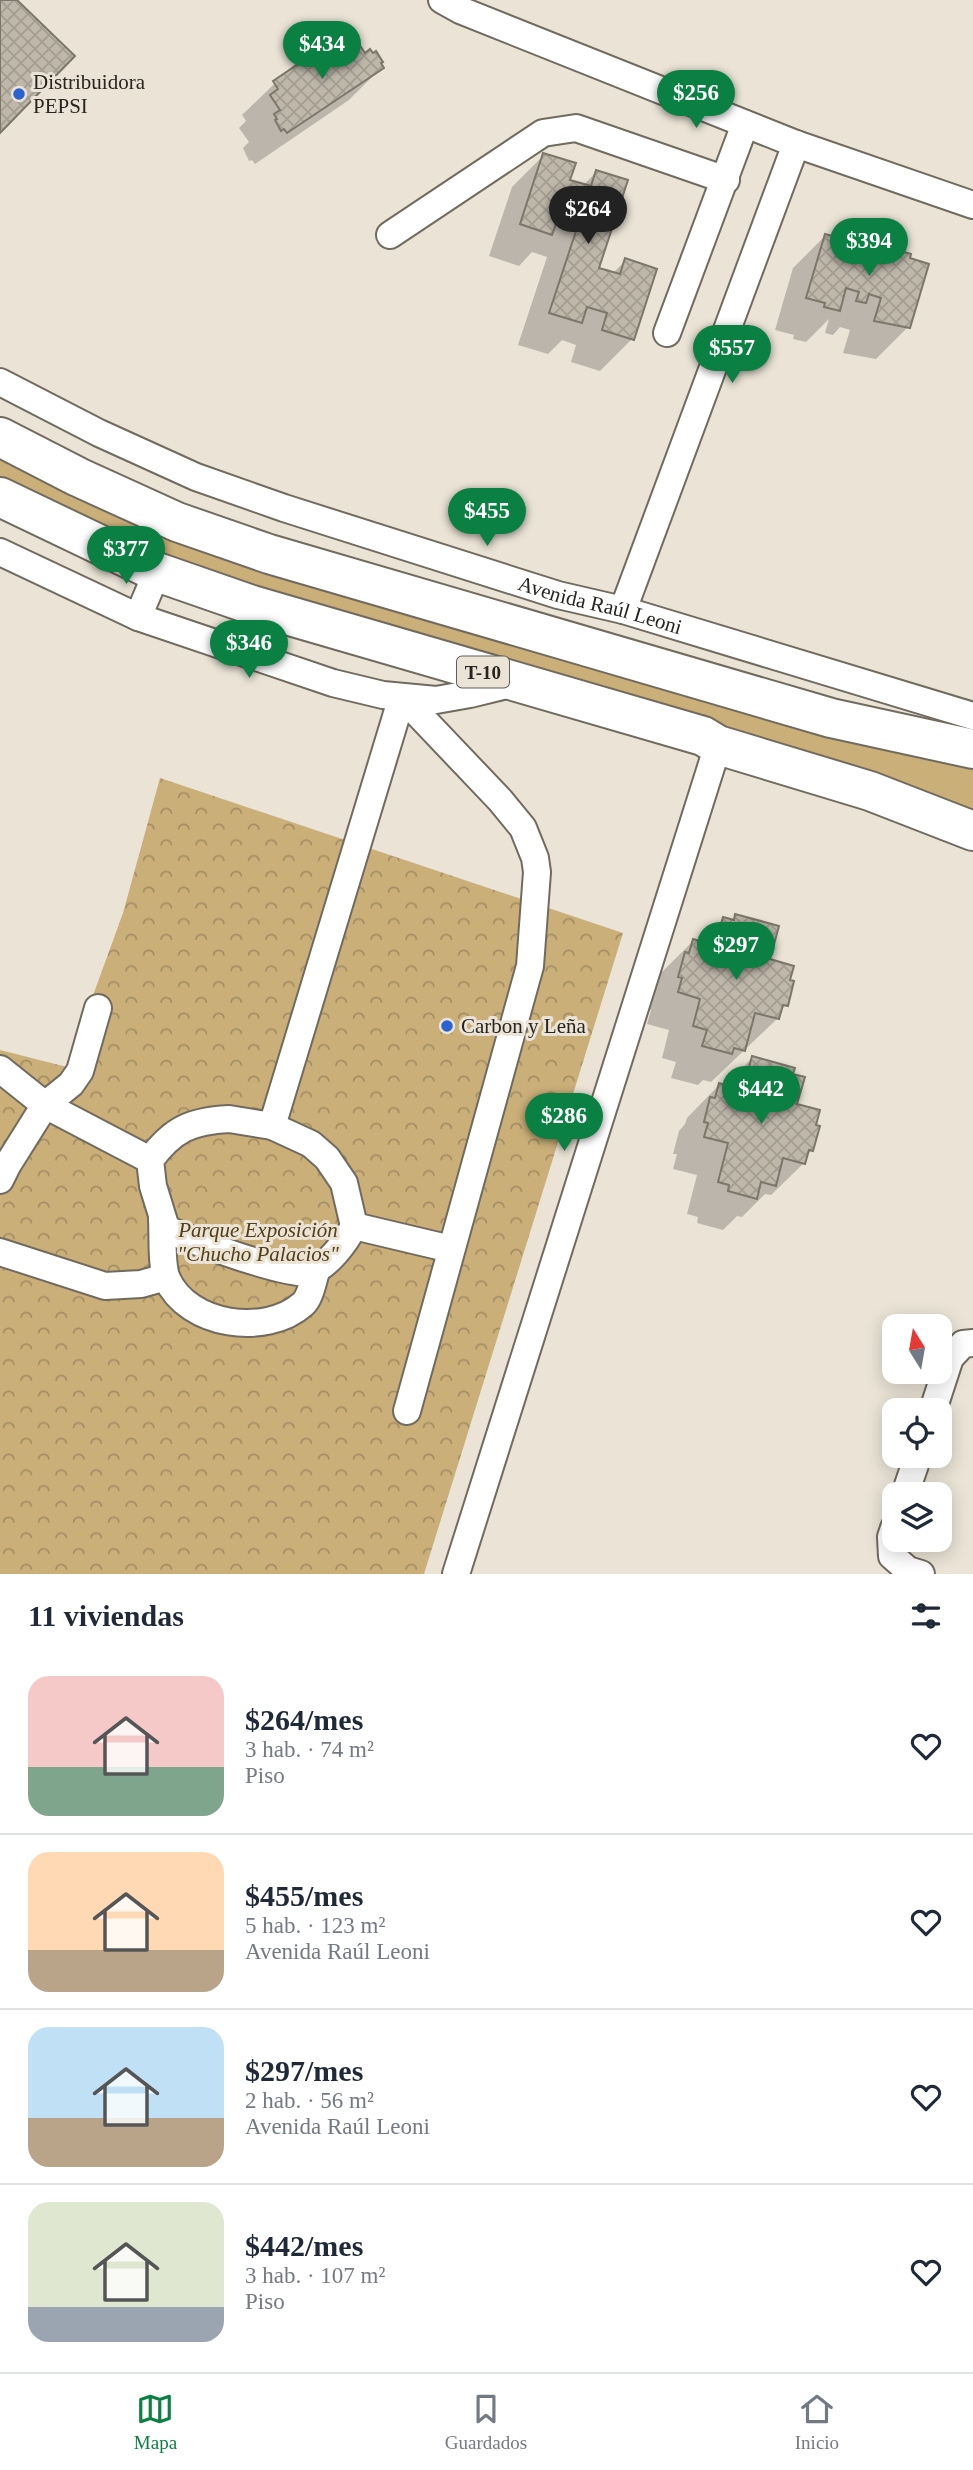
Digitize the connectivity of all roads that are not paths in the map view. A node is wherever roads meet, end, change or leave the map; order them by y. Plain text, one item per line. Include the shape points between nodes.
1 (442, 0) edge
2 (745, 124) junction
3 (796, 144) junction
4 (726, 180) junction
5 (973, 205) edge
6 (390, 235) dead end
7 (667, 334) dead end
8 (0, 382) edge
9 (0, 437) edge
10 (0, 497) edge
11 (0, 552) edge
12 (157, 572) junction
13 (623, 610) junction
14 (138, 617) junction
15 (517, 682) junction
16 (402, 697) junction
17 (973, 716) edge
18 (718, 745) junction
19 (973, 749) edge
20 (973, 831) edge
21 (98, 1008) dead end
22 (0, 1069) edge
23 (45, 1105) junction
24 (272, 1126) junction
25 (150, 1160) junction
26 (0, 1180) edge
27 (162, 1220) junction
28 (354, 1226) junction
29 (451, 1249) junction
30 (0, 1252) edge
31 (317, 1269) junction
32 (166, 1277) junction
33 (973, 1343) edge
34 (937, 1398) edge
35 (407, 1411) dead end
36 (892, 1552) edge
37 (456, 1574) edge
38 (921, 1574) edge

1 - 2 street
2 - 3 street
2 - 4 street
3 - 5 street
3 - 13 street
4 - 6 street via 576,128 561,129 532,140
4 - 7 street
8 - 13 street, Avenida Raúl Leoni via 196,477 558,595
9 - 19 highway, Avenida Raúl Leoni / T-10 via 177,522 269,554 831,718
10 - 12 highway, T-10
11 - 14 street
12 - 14 street
12 - 15 highway, T-10 via 252,605
13 - 17 street, Avenida Raúl Leoni
14 - 16 street via 333,683
15 - 16 street via 436,700
15 - 18 highway, T-10 via 703,736
16 - 24 street
16 - 29 street via 523,828 537,872 530,967
18 - 20 highway, T-10 via 870,791
18 - 37 street
21 - 23 street via 80,1072
22 - 23 street
23 - 25 street
23 - 26 street
24 - 25 street via 229,1119 196,1123 164,1141
24 - 28 street via 311,1144 327,1158 344,1183
25 - 27 street
27 - 31 street via 173,1233 233,1254 302,1274
27 - 32 street
28 - 29 street
28 - 31 street
29 - 35 street
30 - 32 street via 105,1286
31 - 32 street via 306,1302 261,1323 225,1320 193,1308
33 - 34 street via 963,1344 950,1358
36 - 38 street via 908,1570

